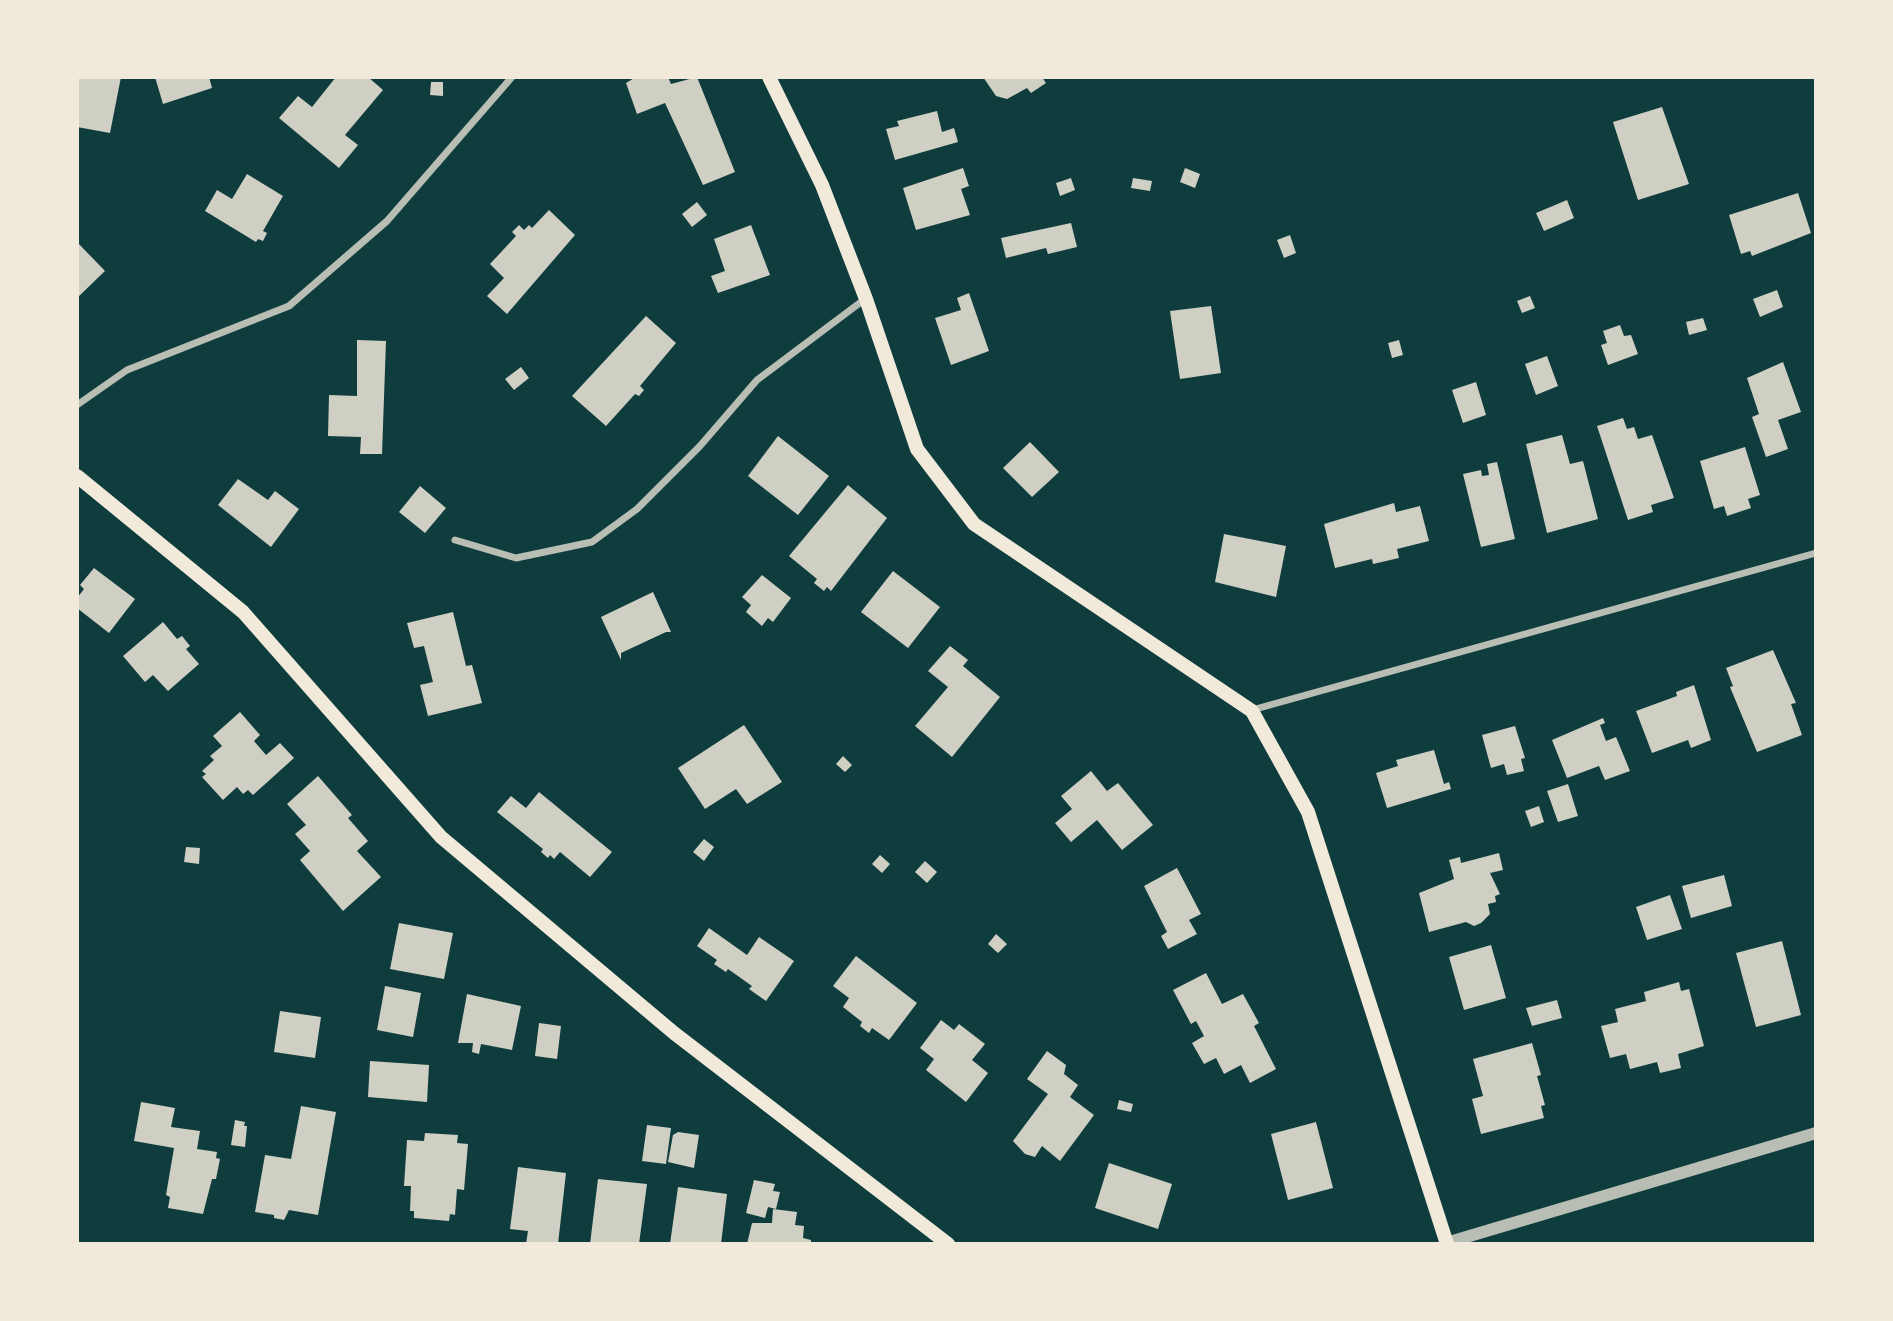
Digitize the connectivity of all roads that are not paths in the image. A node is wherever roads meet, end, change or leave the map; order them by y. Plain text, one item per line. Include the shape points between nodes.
1 (512, 77) edge
2 (769, 77) edge
3 (866, 299) junction
4 (77, 405) edge
5 (77, 476) edge
6 (455, 540) dead end
7 (1816, 552) edge
8 (1252, 711) junction
9 (1816, 1133) edge
10 (948, 1244) edge
11 (1445, 1244) edge

1 - 4 street via 387,221 289,306 127,370
2 - 3 main road via 822,185
3 - 6 street via 757,380 637,509 592,542 516,558
3 - 8 main road via 917,449 974,524
5 - 10 main road via 243,612 441,837 674,1033
7 - 8 street
8 - 11 main road via 1308,812
9 - 11 street

